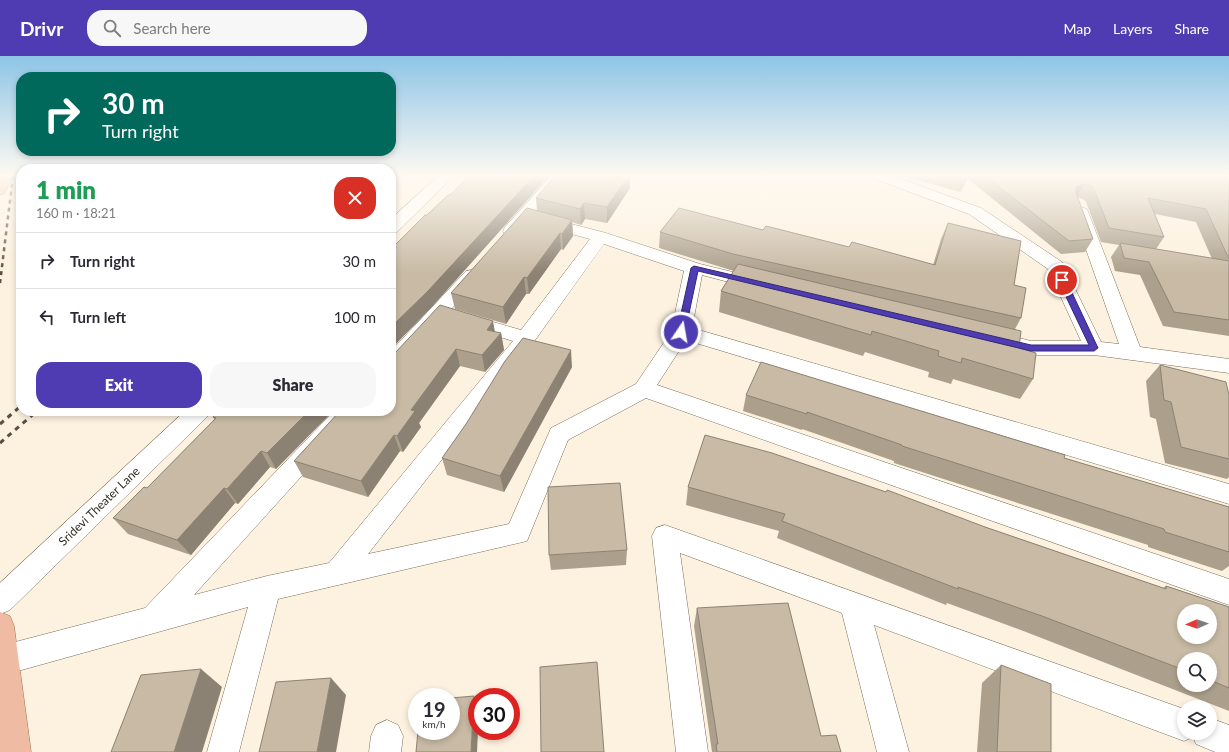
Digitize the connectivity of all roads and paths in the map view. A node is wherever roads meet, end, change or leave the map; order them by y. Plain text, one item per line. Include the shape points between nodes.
1 (412, 208) edge
2 (531, 208) edge
3 (968, 208) edge
4 (1080, 208) edge
5 (524, 216) junction
6 (396, 223) edge
7 (600, 237) junction
8 (499, 245) edge
9 (484, 262) edge
10 (694, 268) junction
11 (779, 288) edge
12 (439, 313) junction
13 (681, 332) junction
14 (977, 335) edge
15 (526, 338) junction
16 (1094, 348) junction
17 (1132, 353) junction
18 (396, 359) edge
19 (1222, 365) edge
20 (1220, 386) edge
21 (644, 389) junction
22 (194, 416) edge
23 (342, 416) edge
24 (1229, 494) edge
25 (337, 573) junction
26 (267, 589) junction
27 (1229, 592) edge
28 (0, 601) edge
29 (854, 605) junction
30 (152, 621) junction
31 (0, 626) edge
32 (2, 660) edge
33 (1177, 722) edge
34 (1217, 737) edge
35 (1229, 741) edge
36 (15, 752) edge
37 (223, 752) edge
38 (692, 752) edge
39 (892, 752) edge

1 - 6 street
2 - 5 street
3 - 16 street via 1056,266
4 - 17 street via 1102,248
5 - 7 street
5 - 8 street
7 - 10 street
7 - 15 street
9 - 12 street
10 - 11 street
10 - 13 street
12 - 15 street
12 - 18 street
13 - 21 street
13 - 24 street
14 - 16 street via 1031,348
15 - 25 street
16 - 17 street
17 - 19 street
19 - 20 street
21 - 25 street via 560,434 518,534
21 - 27 street
22 - 28 street, Sridevi Theater Lane
23 - 30 street
25 - 26 street
26 - 30 street
26 - 37 street
29 - 33 street
29 - 38 street via 665,536
29 - 39 street
30 - 32 street
31 - 32 main road
32 - 36 main road
34 - 35 street

